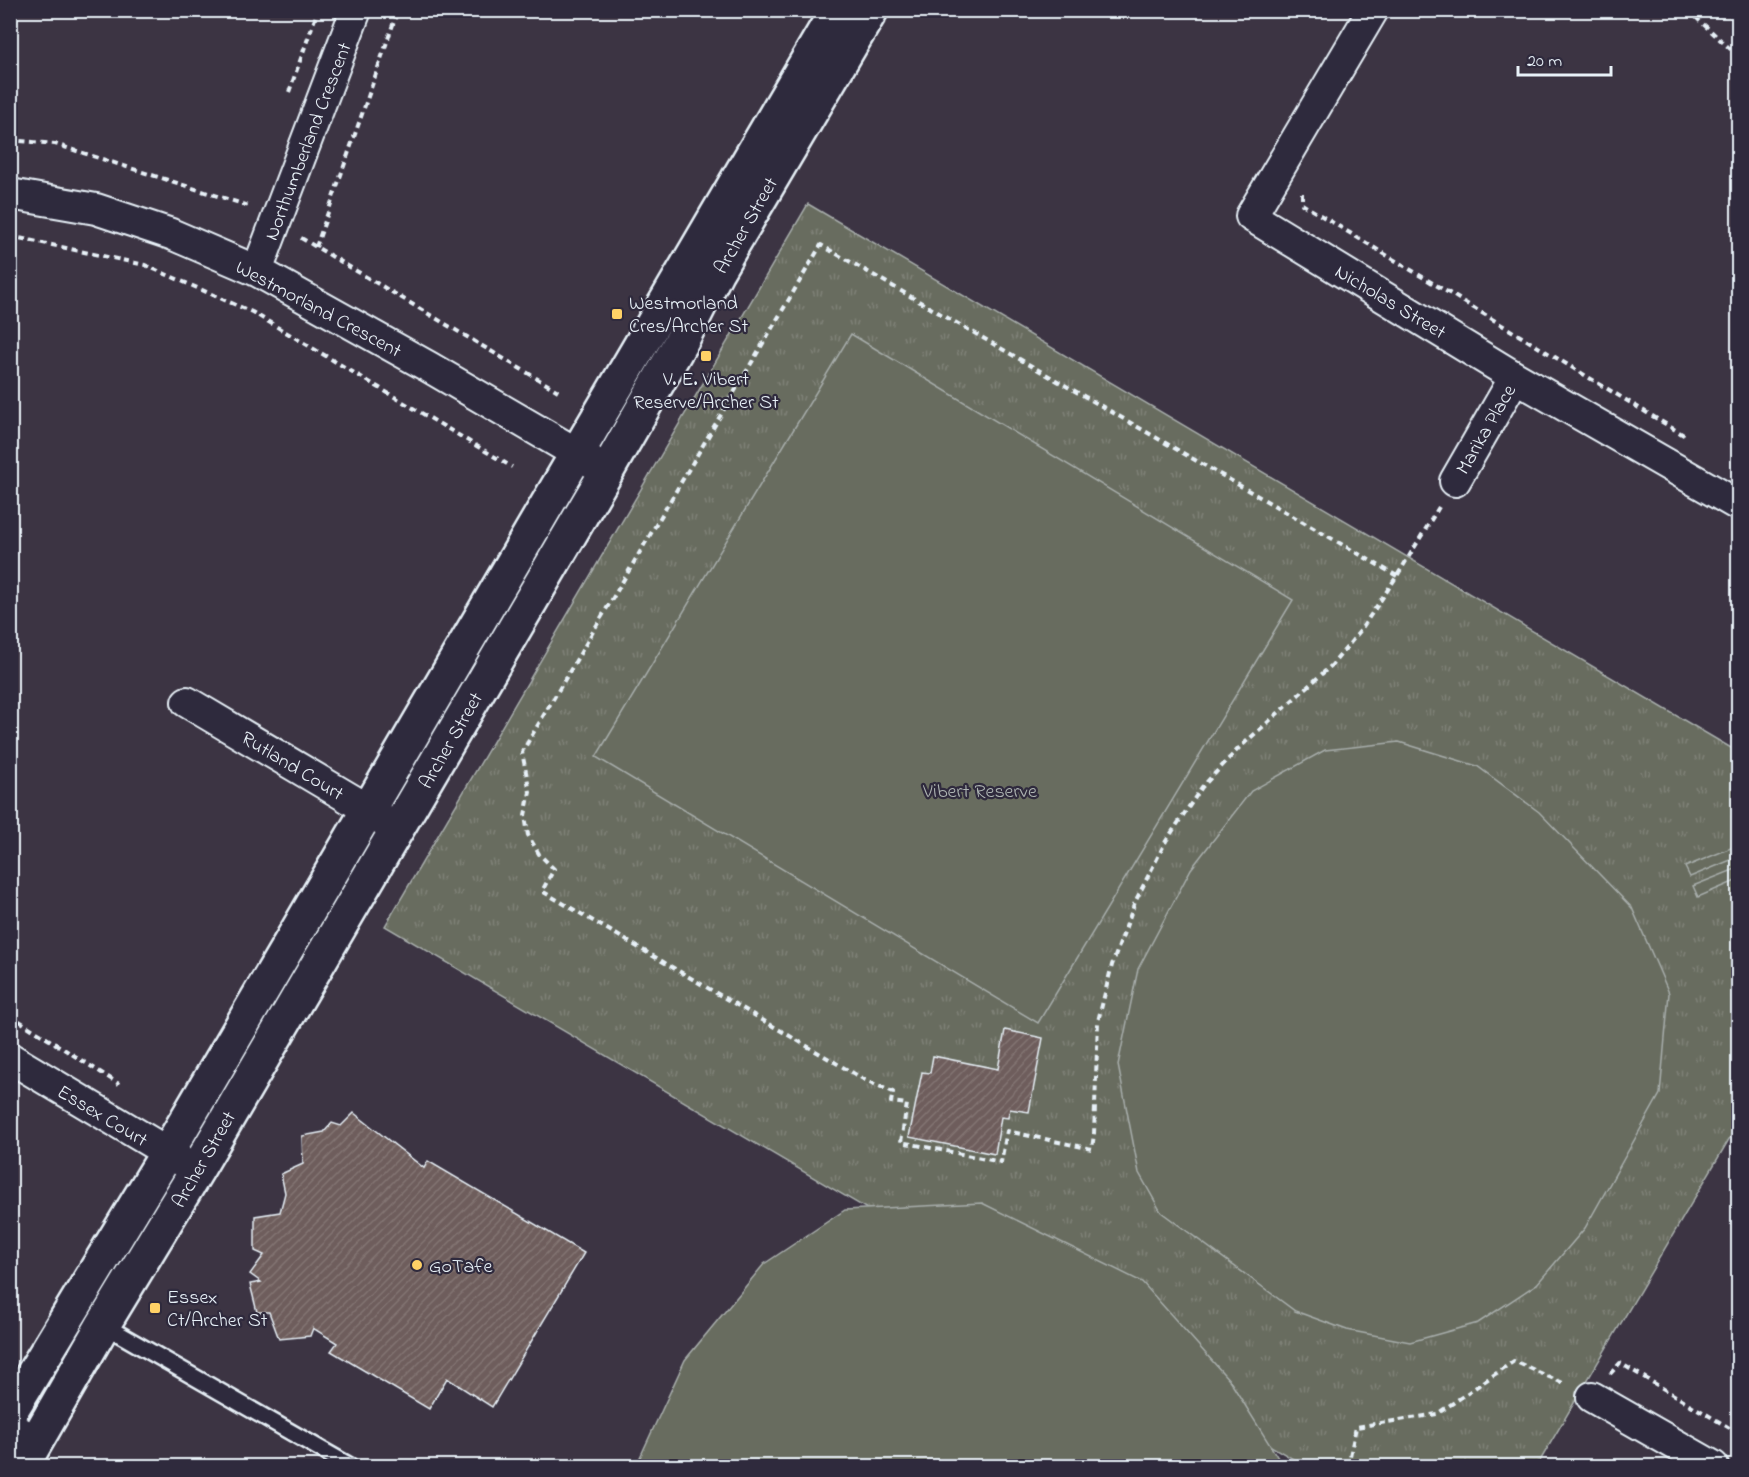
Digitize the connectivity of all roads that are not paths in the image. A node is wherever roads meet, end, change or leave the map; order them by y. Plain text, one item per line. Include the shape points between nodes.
1 (356, 10) edge
2 (837, 10) edge
3 (871, 10) edge
4 (1373, 10) edge
5 (10, 194) edge
6 (705, 264) junction
7 (257, 271) junction
8 (1515, 377) junction
9 (578, 455) junction
10 (607, 471) junction
11 (1455, 481) road end
12 (1738, 505) edge
13 (470, 639) junction
14 (499, 657) junction
15 (187, 702) dead end
16 (369, 810) junction
17 (397, 830) junction
18 (10, 1058) edge
19 (168, 1153) junction
20 (197, 1170) junction
21 (74, 1307) junction
22 (103, 1324) junction
23 (1592, 1397) road end
24 (10, 1412) edge
25 (23, 1445) edge
26 (350, 1467) edge
27 (1713, 1467) edge

1 - 7 street, Northumberland Crescent
2 - 6 main road, Archer Street
3 - 6 main road, Archer Street
4 - 8 street, Nicholas Street via 1251,216
5 - 7 street, Westmorland Crescent via 96,209 171,234
6 - 9 main road, Archer Street
6 - 10 main road, Archer Street via 682,340
7 - 9 street, Westmorland Crescent
8 - 11 street, Marika Place
8 - 12 street, Nicholas Street
9 - 10 street, Westmorland Crescent
9 - 13 main road, Archer Street
10 - 14 main road, Archer Street
13 - 14 main road
13 - 16 main road, Archer Street
14 - 17 main road, Archer Street
15 - 16 street, Rutland Court
16 - 17 street, Rutland Court
16 - 19 main road, Archer Street
17 - 20 main road, Archer Street
18 - 19 street, Essex Court
19 - 20 street, Essex Court
19 - 21 main road, Archer Street
20 - 22 main road, Archer Street
21 - 22 lane
21 - 24 main road, Archer Street
22 - 25 main road, Archer Street
22 - 26 lane
23 - 27 street

